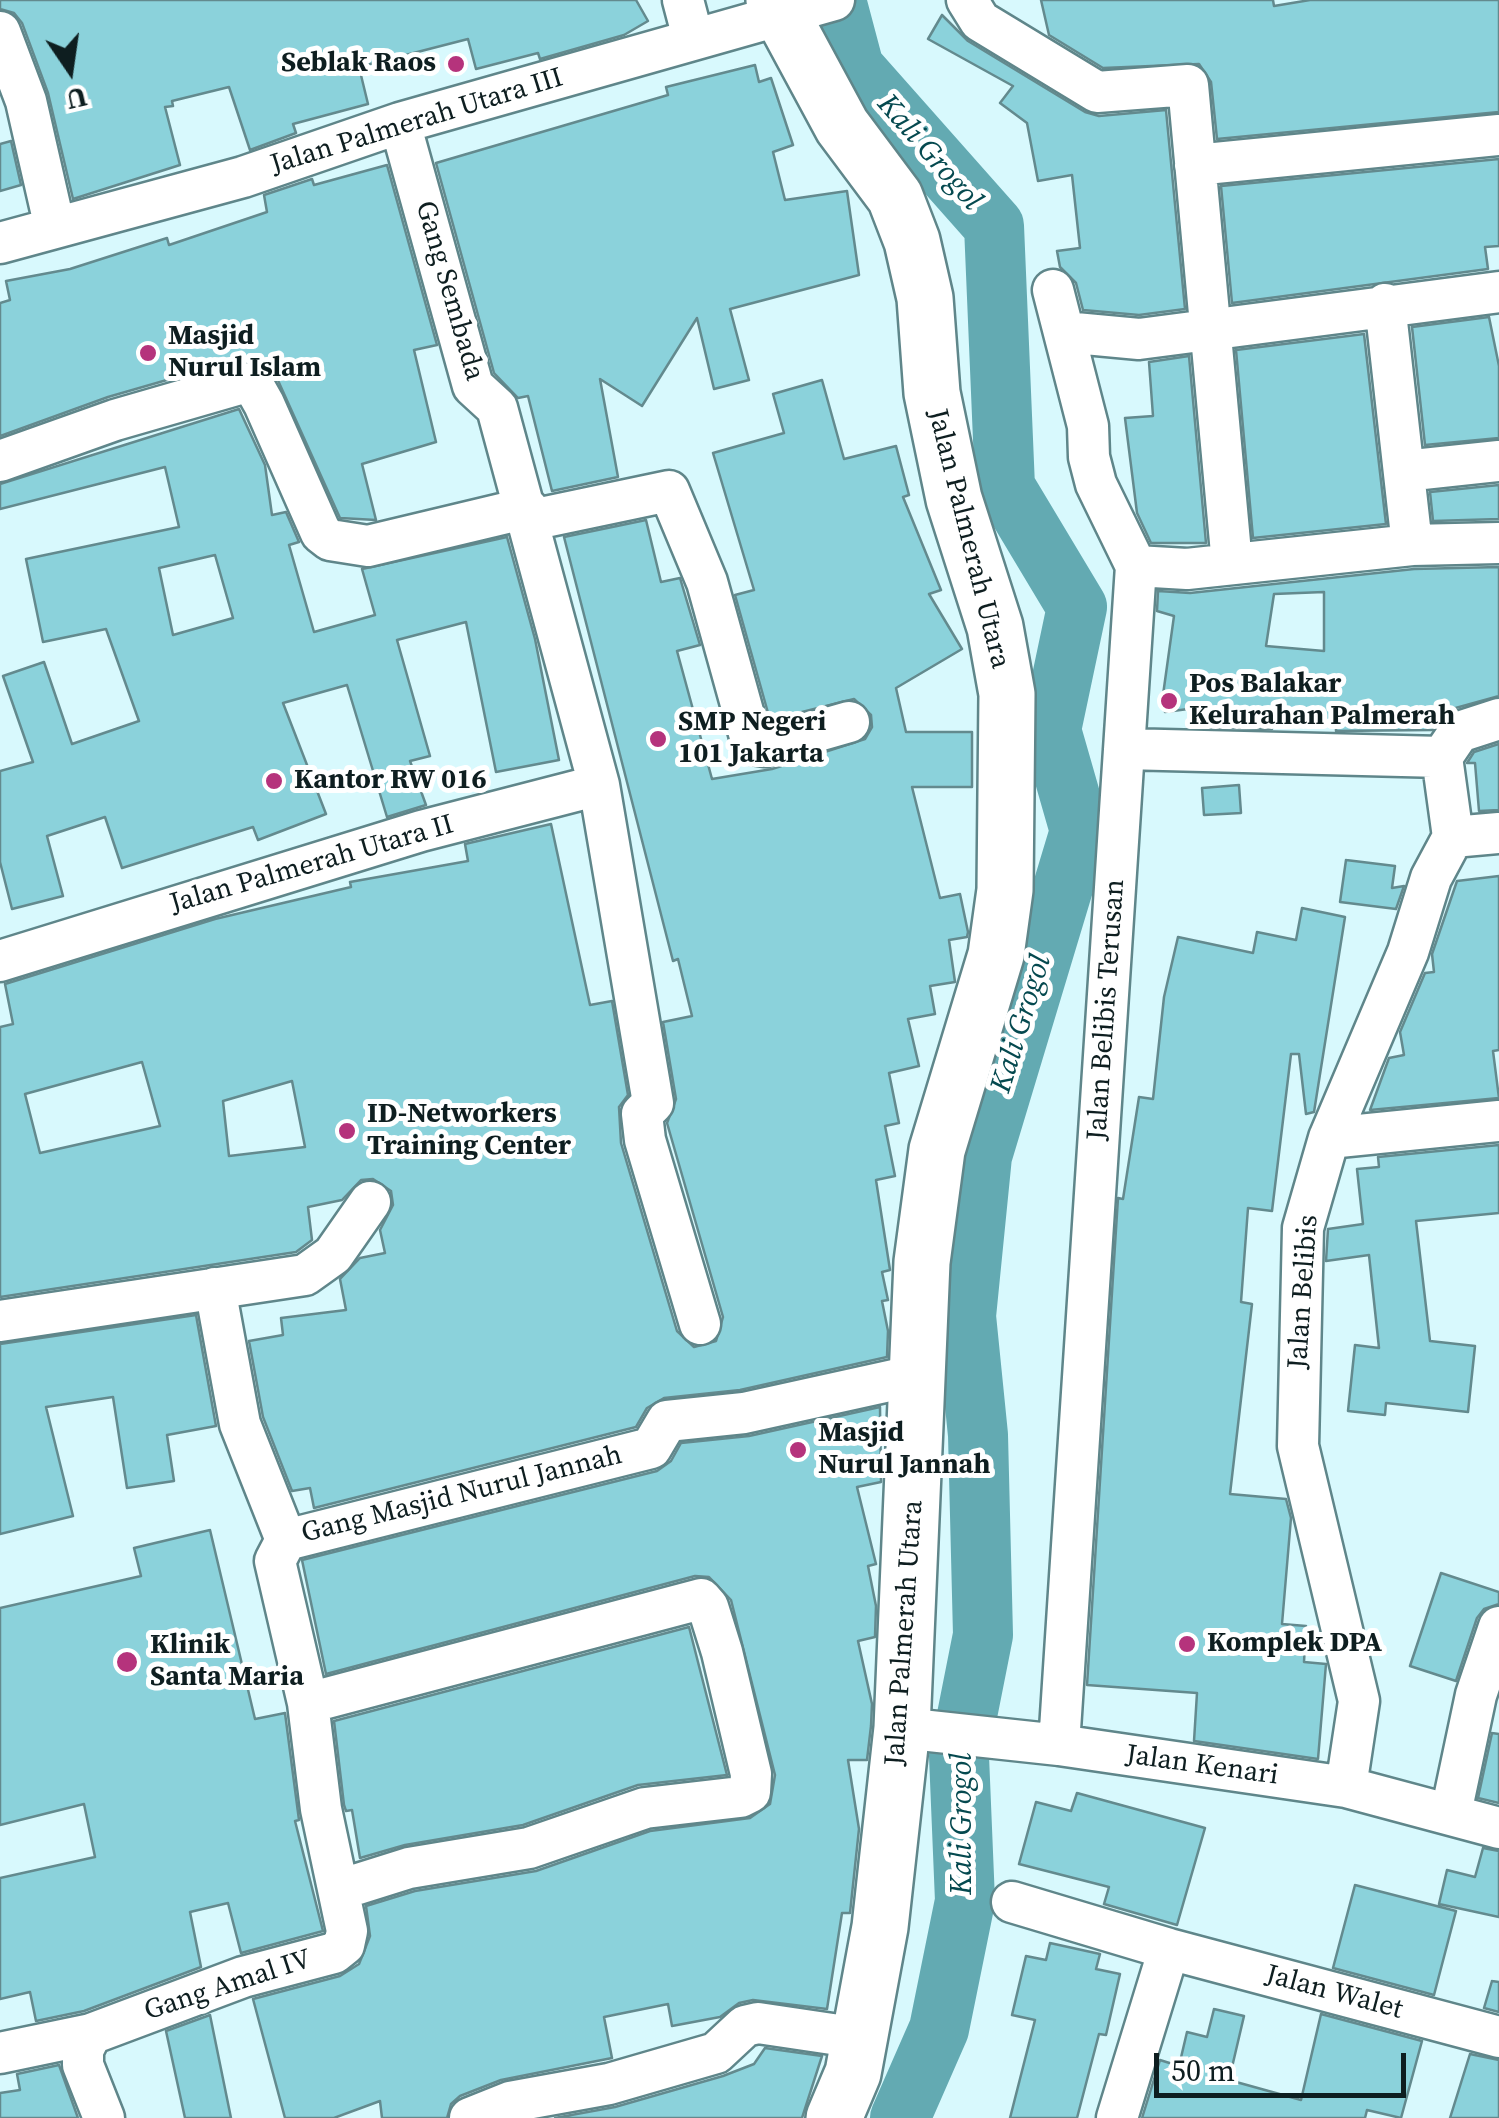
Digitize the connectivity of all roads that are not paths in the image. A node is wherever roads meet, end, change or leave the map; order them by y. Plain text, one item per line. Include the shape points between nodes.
1 (967, 0) edge
2 (800, 5) edge
3 (688, 19) edge
4 (0, 32) edge
5 (400, 123) junction
6 (1499, 135) edge
7 (1194, 165) junction
8 (56, 228) junction
9 (0, 243) edge
10 (1052, 290) dead end
11 (1499, 292) edge
12 (1385, 304) junction
13 (1064, 332) junction
14 (1208, 332) junction
15 (0, 461) edge
16 (1499, 461) edge
17 (1404, 471) junction
18 (529, 514) junction
19 (1499, 544) edge
20 (1412, 546) junction
21 (1232, 564) junction
22 (1136, 566) junction
23 (1499, 719) edge
24 (848, 722) dead end
25 (1124, 749) junction
26 (1442, 758) junction
27 (599, 785) junction
28 (1499, 833) edge
29 (1453, 836) junction
30 (0, 961) edge
31 (1499, 1121) edge
32 (1330, 1138) junction
33 (370, 1202) dead end
34 (215, 1288) junction
35 (0, 1321) edge
36 (700, 1324) dead end
37 (921, 1374) junction
38 (286, 1540) junction
39 (1499, 1627) edge
40 (308, 1703) junction
41 (918, 1729) junction
42 (1042, 1743) junction
43 (317, 1776) joint
44 (1346, 1787) junction
45 (1451, 1813) junction
46 (1499, 1828) edge
47 (338, 1890) junction
48 (1012, 1902) dead end
49 (1169, 1949) junction
50 (92, 2034) junction
51 (1499, 2036) edge
52 (860, 2038) junction
53 (0, 2053) edge
54 (104, 2118) edge
55 (470, 2118) edge
56 (834, 2118) edge
57 (1117, 2118) edge

1 - 7 street via 980,21 1097,92 1188,85
2 - 3 street, Jalan Palmerah Utara III
2 - 37 street, Jalan Palmerah Utara via 842,126 895,197 912,241 942,446 995,627 1007,694 996,955 937,1150 922,1262
3 - 5 street, Jalan Palmerah Utara III
4 - 8 street via 26,101
5 - 8 street, Jalan Palmerah Utara III via 243,178
5 - 18 street, Gang Sembada via 473,386 498,408
6 - 7 street
7 - 14 street
8 - 9 street, Jalan Palmerah Utara III
10 - 13 street, Jalan Belibis Terusan
11 - 12 street
12 - 14 street
12 - 17 street
13 - 14 street via 1140,339
13 - 22 street, Jalan Belibis Terusan via 1096,484
14 - 21 street
15 - 18 street via 243,383 264,404 330,540 368,546
16 - 17 street
17 - 20 street
18 - 24 street via 669,490 707,582 752,744 766,746
18 - 27 street
19 - 20 street
20 - 21 street
21 - 22 street
22 - 25 street, Jalan Belibis Terusan
23 - 26 street via 1459,732
25 - 26 street
25 - 42 street, Jalan Belibis Terusan
26 - 29 street
27 - 30 street, Jalan Palmerah Utara II via 403,837
27 - 36 street via 653,1103 642,1114 645,1140
28 - 29 street
29 - 32 street, Jalan Belibis
31 - 32 street
32 - 44 street, Jalan Belibis via 1304,1228 1296,1397 1310,1505 1359,1702
33 - 34 street via 333,1255 305,1275
34 - 35 street
34 - 38 street via 240,1424
37 - 38 street, Gang Masjid Nurul Jannah via 744,1413 667,1421 651,1448
37 - 41 street, Jalan Palmerah Utara
38 - 40 street, Gang Masjid Nurul Jannah via 275,1561
39 - 45 street via 1476,1695
40 - 43 street, Gang Masjid Nurul Jannah
40 - 47 street via 702,1599 722,1652 752,1782 740,1797 645,1808 529,1848 426,1864
41 - 42 street, Jalan Kenari
41 - 52 street, Jalan Palmerah Utara
42 - 44 street, Jalan Kenari
43 - 47 street, Gang Amal IV
44 - 45 street, Jalan Kenari
45 - 46 street, Jalan Kenari
47 - 50 street, Gang Amal IV via 347,1931 334,1953 242,1978
48 - 49 street, Jalan Walet
49 - 51 street, Jalan Walet
49 - 57 street
50 - 53 street, Gang Amal IV
50 - 54 street via 82,2065
52 - 55 street via 758,2023 744,2026 716,2054 510,2102
52 - 56 street, Jalan Palmerah Utara

